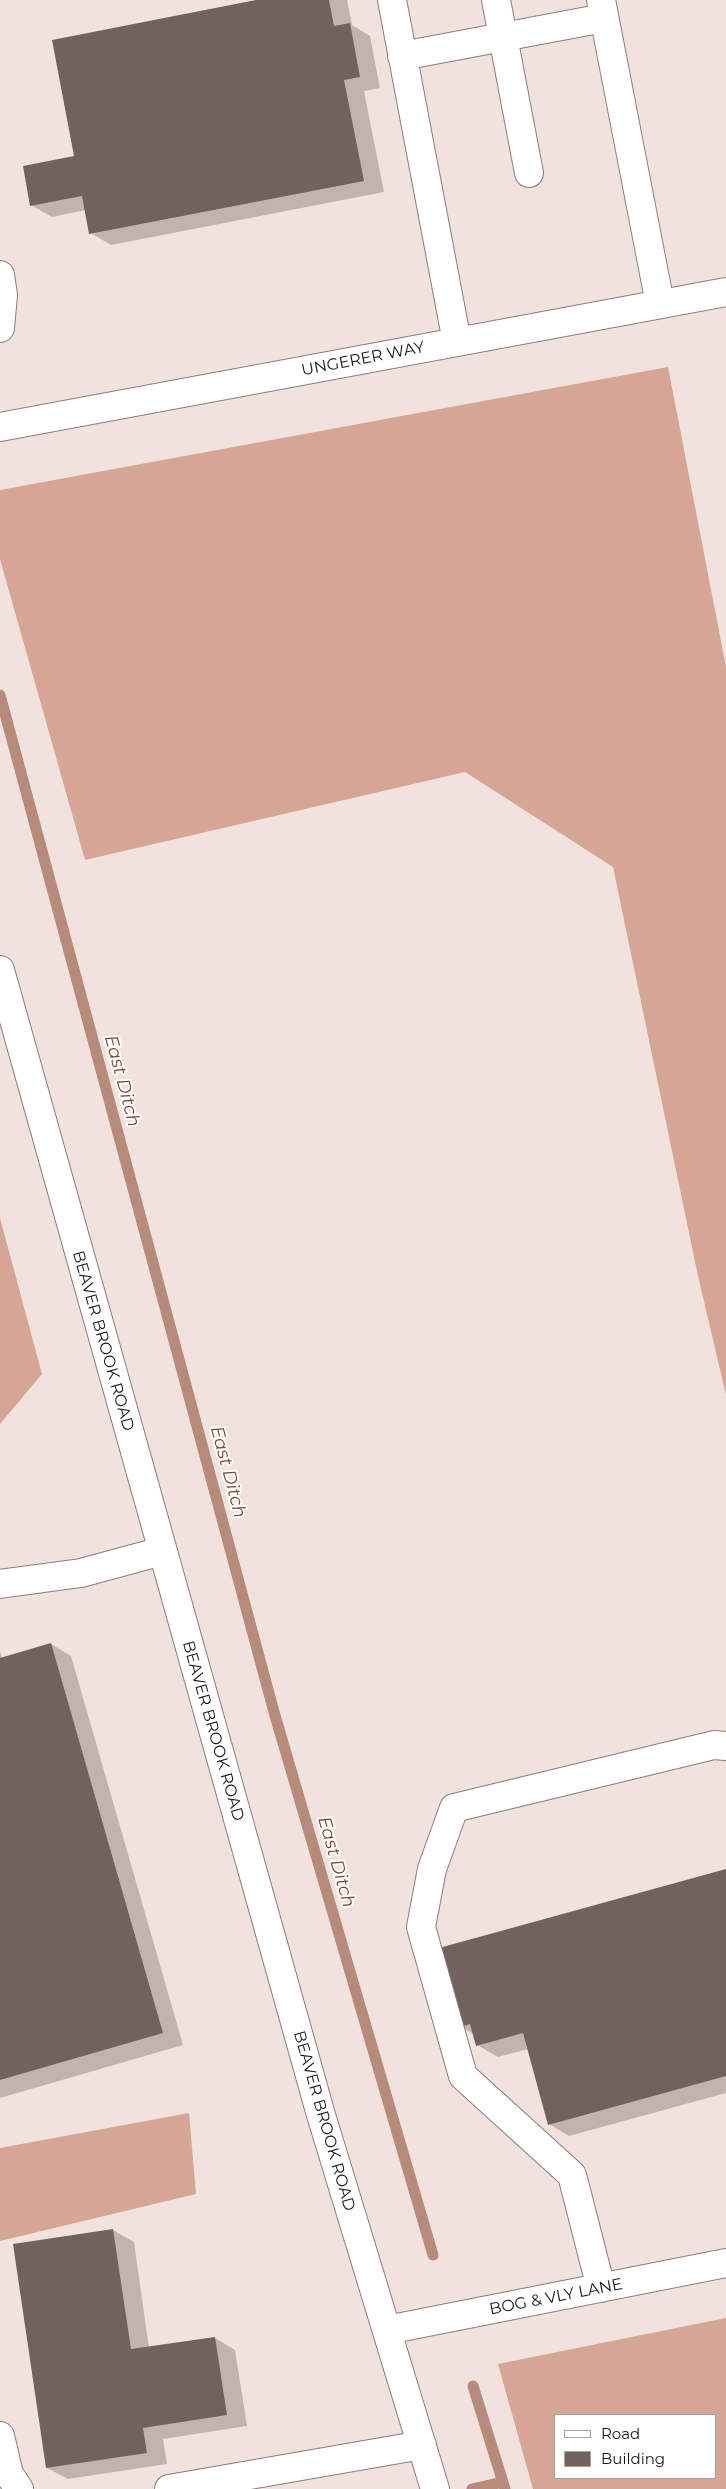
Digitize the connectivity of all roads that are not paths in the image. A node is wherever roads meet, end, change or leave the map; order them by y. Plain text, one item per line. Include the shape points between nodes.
1 (392, 0) edge
2 (496, 0) edge
3 (603, 9) edge
4 (503, 37) junction
5 (402, 56) junction
6 (529, 173) dead end
7 (0, 275) edge
8 (726, 292) edge
9 (660, 304) junction
10 (0, 328) edge
11 (456, 342) junction
12 (0, 427) edge
13 (0, 970) edge
14 (162, 1551) junction
15 (0, 1584) edge
16 (726, 1746) edge
17 (726, 2263) edge
18 (601, 2288) junction
19 (387, 2330) junction
20 (0, 2436) edge
21 (422, 2445) junction
22 (19, 2489) edge
23 (169, 2489) edge
24 (435, 2489) edge

1 - 5 street
2 - 4 street
3 - 4 street
3 - 9 street
4 - 5 street
4 - 6 street
5 - 11 street
7 - 10 street via 3,295
8 - 9 street, UNGERER WAY
9 - 11 street, UNGERER WAY
11 - 12 street, UNGERER WAY
13 - 14 street, BEAVER BROOK ROAD
14 - 15 street via 81,1573
14 - 19 street, BEAVER BROOK ROAD via 321,2115
16 - 18 street via 714,1745 454,1808 432,1869 421,1927 462,2076 572,2175
17 - 18 street, BOG & VLY LANE
18 - 19 street, BOG & VLY LANE
19 - 21 street, BEAVER BROOK ROAD
20 - 22 street via 9,2474
21 - 23 street
21 - 24 street, BEAVER BROOK ROAD

